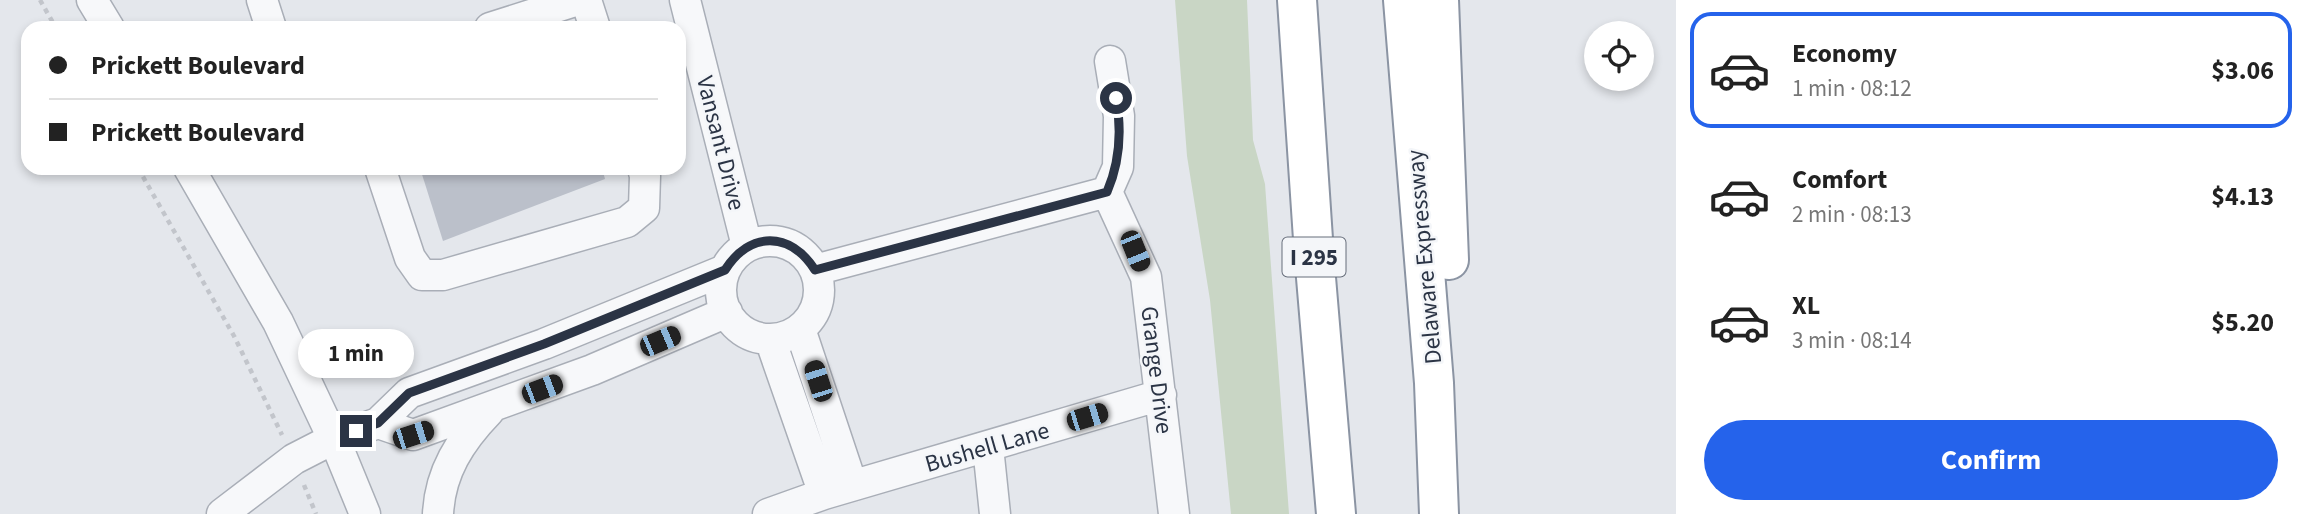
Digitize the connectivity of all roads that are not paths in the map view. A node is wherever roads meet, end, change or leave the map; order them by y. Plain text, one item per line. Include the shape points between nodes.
1 (92, 0) edge
2 (262, 0) edge
3 (579, 0) edge
4 (586, 0) edge
5 (685, 0) edge
6 (1297, 0) edge
7 (1403, 0) edge
8 (1439, 0) edge
9 (104, 21) edge
10 (269, 21) edge
11 (512, 21) edge
12 (593, 21) edge
13 (1110, 61) dead end
14 (193, 175) edge
15 (382, 175) edge
16 (646, 175) edge
17 (1107, 192) junction
18 (747, 246) junction
19 (725, 270) junction
20 (815, 270) junction
21 (727, 312) junction
22 (800, 329) junction
23 (770, 339) junction
24 (1161, 395) junction
25 (492, 408) junction
26 (378, 423) junction
27 (334, 439) junction
28 (988, 447) junction
29 (852, 485) junction
30 (824, 494) junction
31 (222, 514) edge
32 (365, 514) edge
33 (438, 514) edge
34 (768, 514) edge
35 (995, 514) edge
36 (1174, 514) edge
37 (1336, 514) edge
38 (1439, 514) edge
39 (1465, 514) edge

1 - 9 street
2 - 10 street
3 - 11 street
4 - 12 street
5 - 18 street, Vansant Drive
6 - 37 highway, I 295
7 - 38 highway, Delaware Expressway via 1434,383
8 - 39 highway via 1453,347
13 - 17 street via 1119,116 1118,167
14 - 27 street via 278,322
15 - 16 street via 410,258 422,275 443,275 627,222 644,208
17 - 20 street
17 - 24 street, Grange Drive via 1146,277
18 - 19 street
18 - 20 street via 778,241 794,246
19 - 21 street via 721,285
19 - 26 street via 409,393
20 - 22 street via 818,302
21 - 23 street via 741,329
21 - 25 street
22 - 23 street
22 - 29 street
23 - 30 street
24 - 28 street, Bushell Lane
24 - 36 street, Grange Drive
25 - 26 street via 413,435
25 - 33 street via 463,438 440,487
26 - 27 street
27 - 31 street via 294,459
27 - 32 street
28 - 29 street, Bushell Lane
28 - 35 street
29 - 30 street, Bushell Lane
30 - 34 street, Bushell Lane

